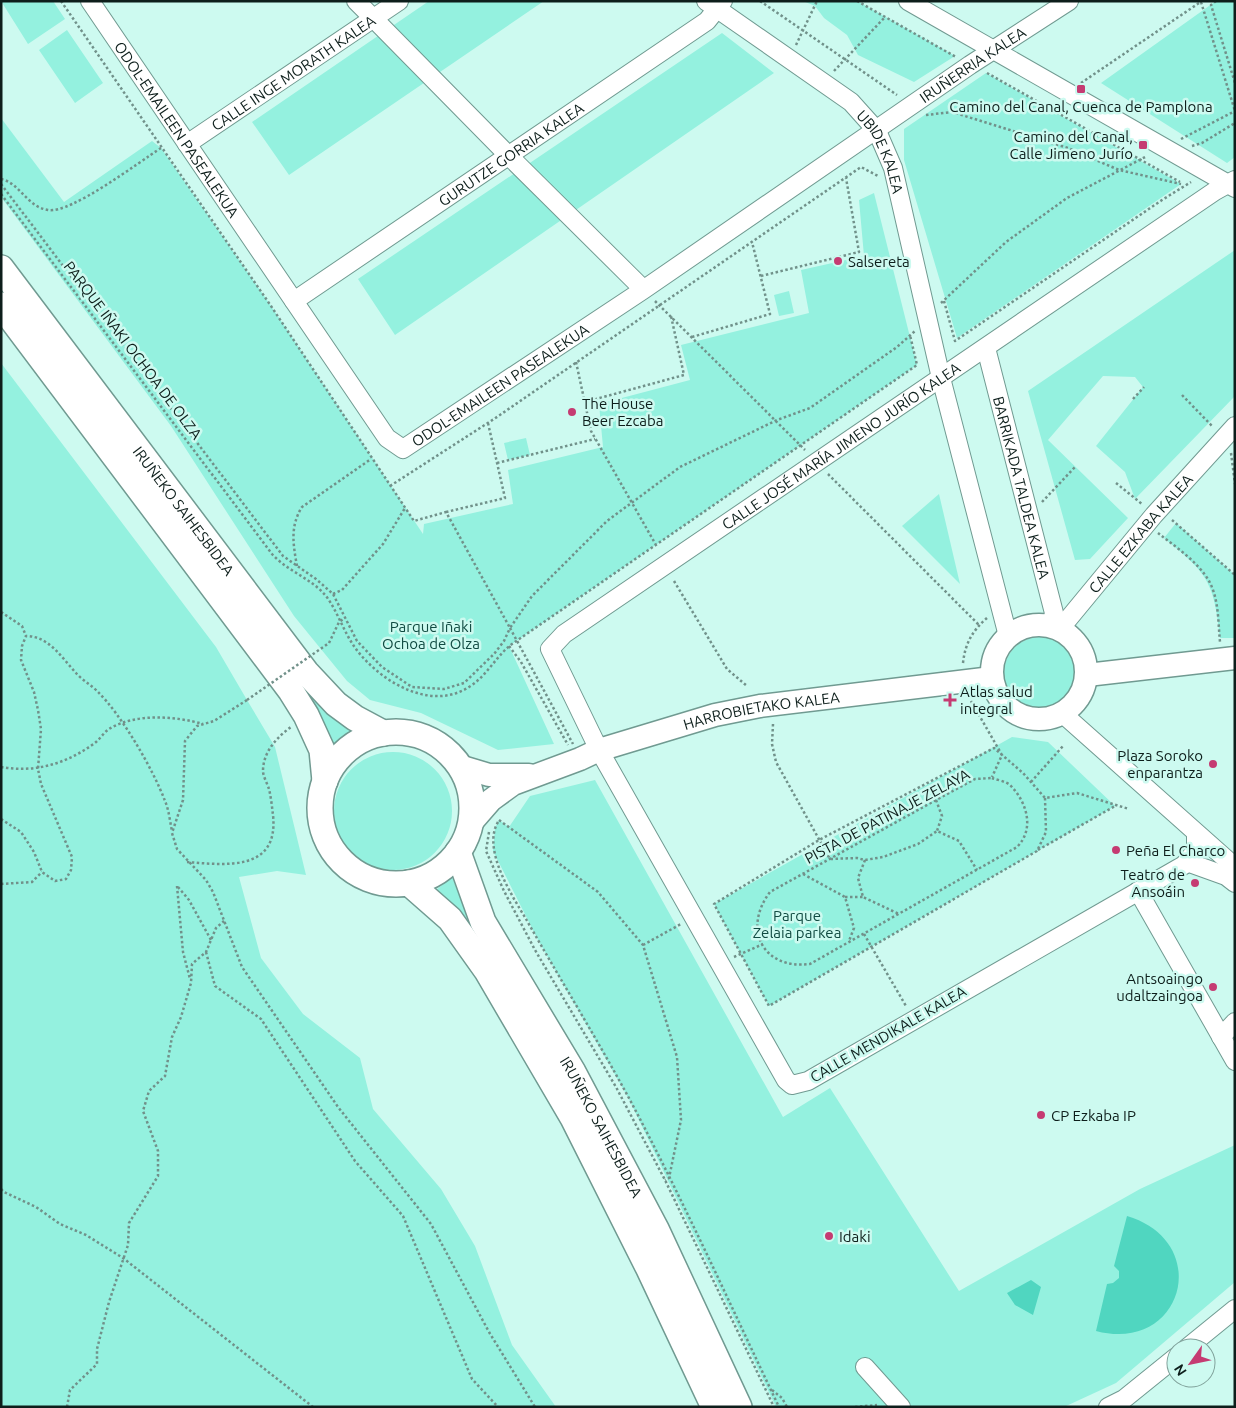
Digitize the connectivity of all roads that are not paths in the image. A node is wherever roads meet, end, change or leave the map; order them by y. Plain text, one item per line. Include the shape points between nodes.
1 (90, 1) edge
2 (356, 1) edge
3 (399, 1) edge
4 (908, 1) edge
5 (1069, 1) edge
6 (715, 4) edge
7 (994, 50) junction
8 (878, 131) junction
9 (187, 144) junction
10 (1233, 184) edge
11 (1, 268) edge
12 (644, 290) road end
13 (294, 301) junction
14 (1, 305) edge
15 (986, 348) junction
16 (941, 378) junction
17 (1229, 432) edge
18 (1055, 628) junction
19 (1008, 636) junction
20 (1228, 653) edge
21 (1086, 675) junction
22 (992, 678) junction
23 (1063, 714) junction
24 (384, 733) junction
25 (599, 750) junction
26 (459, 766) junction
27 (537, 774) junction
28 (325, 781) junction
29 (471, 823) junction
30 (1196, 833) junction
31 (458, 852) junction
32 (1187, 862) junction
33 (1235, 866) edge
34 (409, 883) junction
35 (1235, 884) edge
36 (1138, 891) junction
37 (1235, 1022) edge
38 (1221, 1037) junction
39 (1235, 1061) edge
40 (1235, 1309) edge
41 (1199, 1338) edge
42 (1166, 1366) edge
43 (865, 1367) dead end
44 (1126, 1403) edge
45 (714, 1407) edge
46 (739, 1407) edge
47 (901, 1407) edge
48 (1108, 1407) edge

1 - 9 street, ODOL-EMAILEEN PASEALEKUA
2 - 12 street
3 - 9 street, CALLE INGE MORATH KALEA
4 - 7 street
5 - 7 street, IRUÑERRIA KALEA
6 - 8 street, UBIDE KALEA via 851,102
6 - 13 street, GURUTZE GORRIA KALEA via 707,21
7 - 8 street, IRUÑERRIA KALEA
7 - 10 street
8 - 13 street, ODOL-EMAILEEN PASEALEKUA via 403,450 387,438
8 - 16 street, UBIDE KALEA via 893,168
9 - 13 street, ODOL-EMAILEEN PASEALEKUA
10 - 15 street, CALLE JOSÉ MARÍA JIMENO JURÍO KALEA via 1215,190
11 - 24 highway, IRUÑEKO SAIHESBIDEA via 306,672 336,704
14 - 28 highway, IRUÑEKO SAIHESBIDEA via 291,691 322,750
15 - 16 street, CALLE JOSÉ MARÍA JIMENO JURÍO KALEA
15 - 18 street, BARRIKADA TALDEA KALEA via 1054,613
16 - 19 street
16 - 25 street, CALLE JOSÉ MARÍA JIMENO JURÍO KALEA via 564,634 550,649
17 - 18 street, CALLE EZKABA KALEA
18 - 19 main road via 1036,625 1021,628
18 - 21 main road via 1071,637 1080,648
19 - 22 main road via 992,663
20 - 21 main road
21 - 23 main road via 1083,690 1075,704
22 - 23 main road via 996,693 1018,715 1033,720
22 - 25 main road, HARROBIETAKO KALEA via 715,714
23 - 30 street
24 - 26 highway via 405,732 426,738 445,750
24 - 28 highway via 359,742 338,758
25 - 27 main road, HARROBIETAKO KALEA
25 - 36 street, CALLE MENDIKALE KALEA via 786,1080 792,1085 808,1081
26 - 27 main road, HARROBIETAKO KALEA via 489,775
26 - 29 highway via 468,784 472,803
27 - 29 main road, HARROBIETAKO KALEA via 506,789
28 - 34 highway via 320,803 322,826 331,847 364,877 386,884
29 - 31 highway
30 - 32 street via 1196,850
30 - 33 street
31 - 34 highway via 445,867 428,878
31 - 46 highway, IRUÑEKO SAIHESBIDEA via 483,922 573,1072 656,1229
32 - 35 street via 1226,876
32 - 36 street, CALLE MENDIKALE KALEA
34 - 45 highway, IRUÑEKO SAIHESBIDEA via 450,919 487,970 573,1118
36 - 38 street
37 - 38 street
38 - 39 street
40 - 41 street
42 - 44 street
43 - 47 street
44 - 48 street

